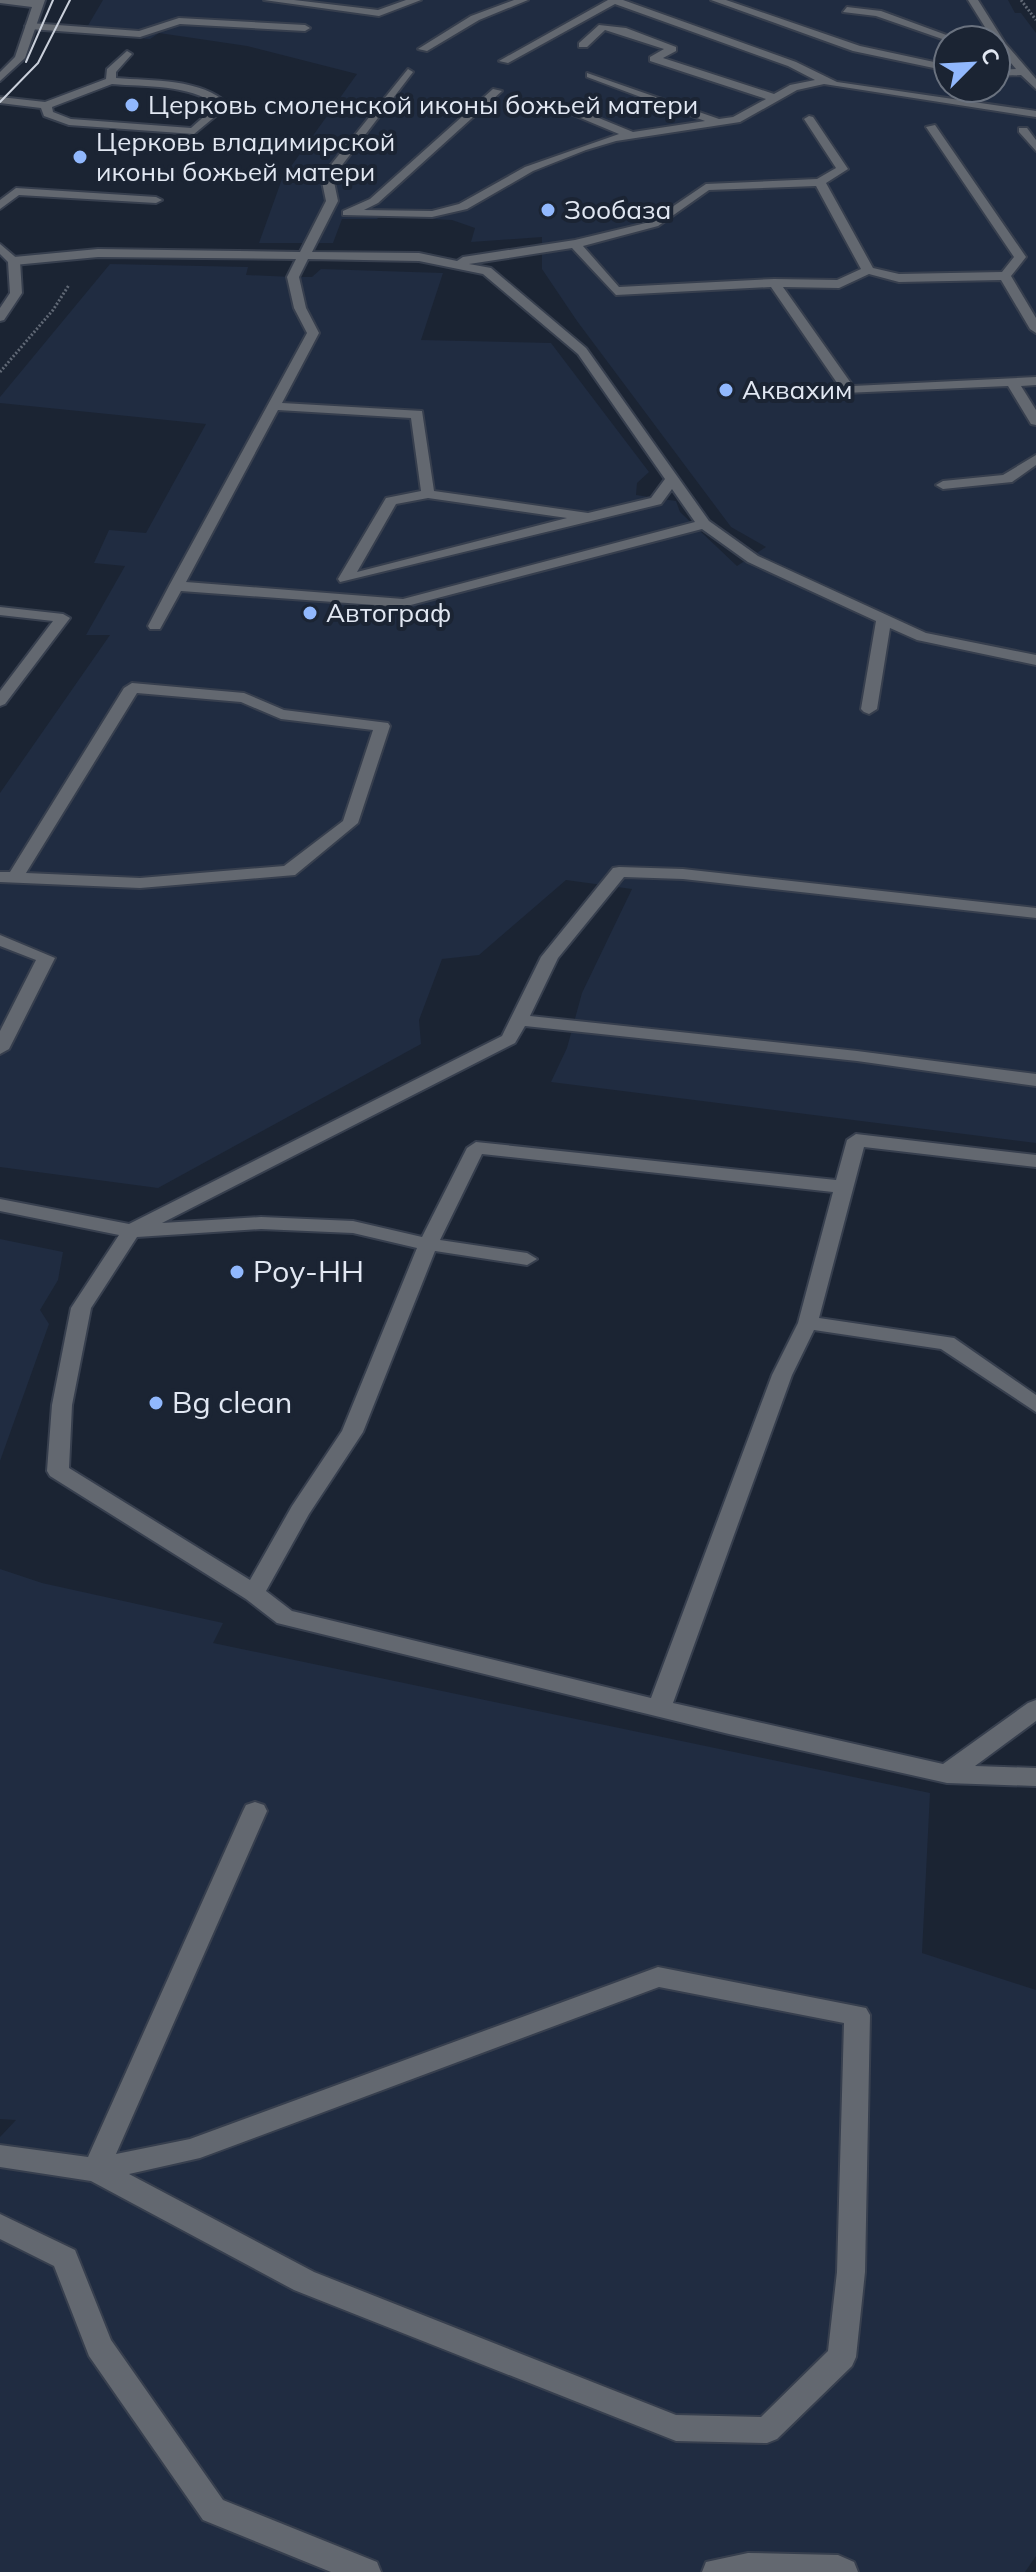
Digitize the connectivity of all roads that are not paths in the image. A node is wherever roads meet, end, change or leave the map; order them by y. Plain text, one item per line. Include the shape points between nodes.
1 (0, 0) edge
2 (269, 0) edge
3 (416, 0) edge
4 (523, 0) edge
5 (615, 0) edge
6 (716, 0) edge
7 (973, 0) edge
8 (38, 2) edge
9 (847, 10) dead end
10 (987, 24) edge
11 (30, 26) junction
12 (305, 28) dead end
13 (932, 32) edge
14 (583, 45) dead end
15 (423, 49) dead end
16 (127, 54) dead end
17 (1012, 59) edge
18 (504, 61) dead end
19 (932, 65) edge
20 (408, 72) dead end
21 (1012, 72) edge
22 (1024, 72) junction
23 (591, 75) dead end
24 (0, 78) edge
25 (111, 81) junction
26 (825, 81) junction
27 (1036, 86) edge
28 (497, 91) dead end
29 (772, 97) junction
30 (0, 100) edge
31 (46, 105) junction
32 (563, 107) dead end
33 (1036, 114) edge
34 (809, 119) dead end
35 (719, 123) junction
36 (931, 127) dead end
37 (1023, 130) dead end
38 (633, 136) junction
39 (1036, 148) edge
40 (820, 182) junction
41 (156, 200) dead end
42 (0, 206) edge
43 (347, 213) junction
44 (320, 226) junction
45 (575, 244) junction
46 (0, 248) edge
47 (305, 256) junction
48 (14, 261) junction
49 (447, 263) junction
50 (868, 270) junction
51 (1005, 276) junction
52 (774, 283) junction
53 (0, 317) edge
54 (1036, 329) edge
55 (1036, 381) edge
56 (1013, 384) junction
57 (273, 406) junction
58 (1036, 421) edge
59 (1036, 459) edge
60 (672, 479) junction
61 (943, 485) dead end
62 (428, 494) junction
63 (588, 517) junction
64 (704, 524) junction
65 (176, 586) junction
66 (0, 611) edge
67 (884, 619) junction
68 (155, 626) dead end
69 (1036, 660) edge
70 (0, 701) edge
71 (869, 709) dead end
72 (7, 878) edge
73 (1036, 913) edge
74 (0, 940) edge
75 (519, 1020) junction
76 (0, 1049) edge
77 (1036, 1080) edge
78 (1036, 1161) edge
79 (844, 1187) junction
80 (0, 1205) edge
81 (131, 1231) junction
82 (428, 1244) junction
83 (527, 1259) dead end
84 (808, 1323) junction
85 (1036, 1405) edge
86 (254, 1593) junction
87 (659, 1708) junction
88 (1036, 1709) edge
89 (947, 1774) junction
90 (1036, 1777) edge
91 (255, 1811) dead end
92 (0, 2156) edge
93 (96, 2170) junction
94 (0, 2226) edge
95 (366, 2572) edge
96 (717, 2572) edge
97 (843, 2572) edge

1 - 8 street
2 - 3 street via 379,13
4 - 15 street via 475,18
5 - 18 street
5 - 26 street
6 - 19 street via 857,49
7 - 10 street
8 - 11 street
9 - 13 street via 877,13
11 - 12 street via 140,34 179,21
11 - 24 street via 20,58
14 - 29 street via 603,27 622,30 672,49 654,59
16 - 25 street via 111,71
17 - 22 street
20 - 44 street via 327,177 332,201
21 - 22 street
22 - 27 street
23 - 35 street
25 - 31 street
25 - 31 street via 174,86 210,95 224,105 194,131 69,122 48,114
26 - 29 street
26 - 33 street
28 - 43 street via 374,201
29 - 35 street via 736,120
30 - 31 street
32 - 38 street
34 - 40 street via 842,169
35 - 38 street
36 - 51 street via 1020,257
37 - 39 street
38 - 43 street via 529,169 463,207 432,214
40 - 45 street via 706,187 654,224
40 - 50 street
41 - 42 street via 16,191
43 - 44 street
44 - 47 street
45 - 49 street
45 - 52 street via 616,291
46 - 48 street
47 - 48 street via 98,253
47 - 49 street via 419,257
47 - 57 street via 293,277 313,333
48 - 53 street via 16,293
49 - 60 street via 487,271 582,351
50 - 51 street via 899,278
50 - 52 street via 839,284
51 - 54 street
52 - 56 street via 849,390
55 - 56 street
56 - 58 street
57 - 62 street via 417,414
57 - 65 street
59 - 61 street via 1007,479
60 - 63 street via 656,501
60 - 64 street
62 - 63 street
62 - 63 street via 391,501 345,579
64 - 65 street via 403,603
64 - 67 street via 753,559
65 - 68 street
66 - 70 street via 63,618
67 - 69 street via 922,637
67 - 71 street
72 - 72 street via 140,883 289,871 350,823 382,726 281,714 244,698 132,688
73 - 75 street via 683,874 619,872 550,957
74 - 76 street via 46,958
75 - 77 street
75 - 81 street via 509,1039
78 - 79 street via 856,1140
79 - 82 street via 476,1148
79 - 84 street
80 - 81 street
81 - 82 street via 261,1223 353,1227
81 - 86 street via 81,1308 62,1405 58,1471
82 - 83 street
82 - 86 street via 352,1432
84 - 85 street via 947,1343
84 - 87 street via 782,1375
86 - 87 street via 285,1617
87 - 89 street
88 - 89 street
89 - 90 street
91 - 93 street
92 - 93 street
93 - 93 street via 304,2281 676,2428 767,2430 842,2357 851,2272 857,2015 658,1977 191,2150
94 - 95 street via 65,2258 99,2347 213,2510
96 - 97 street via 748,2567

